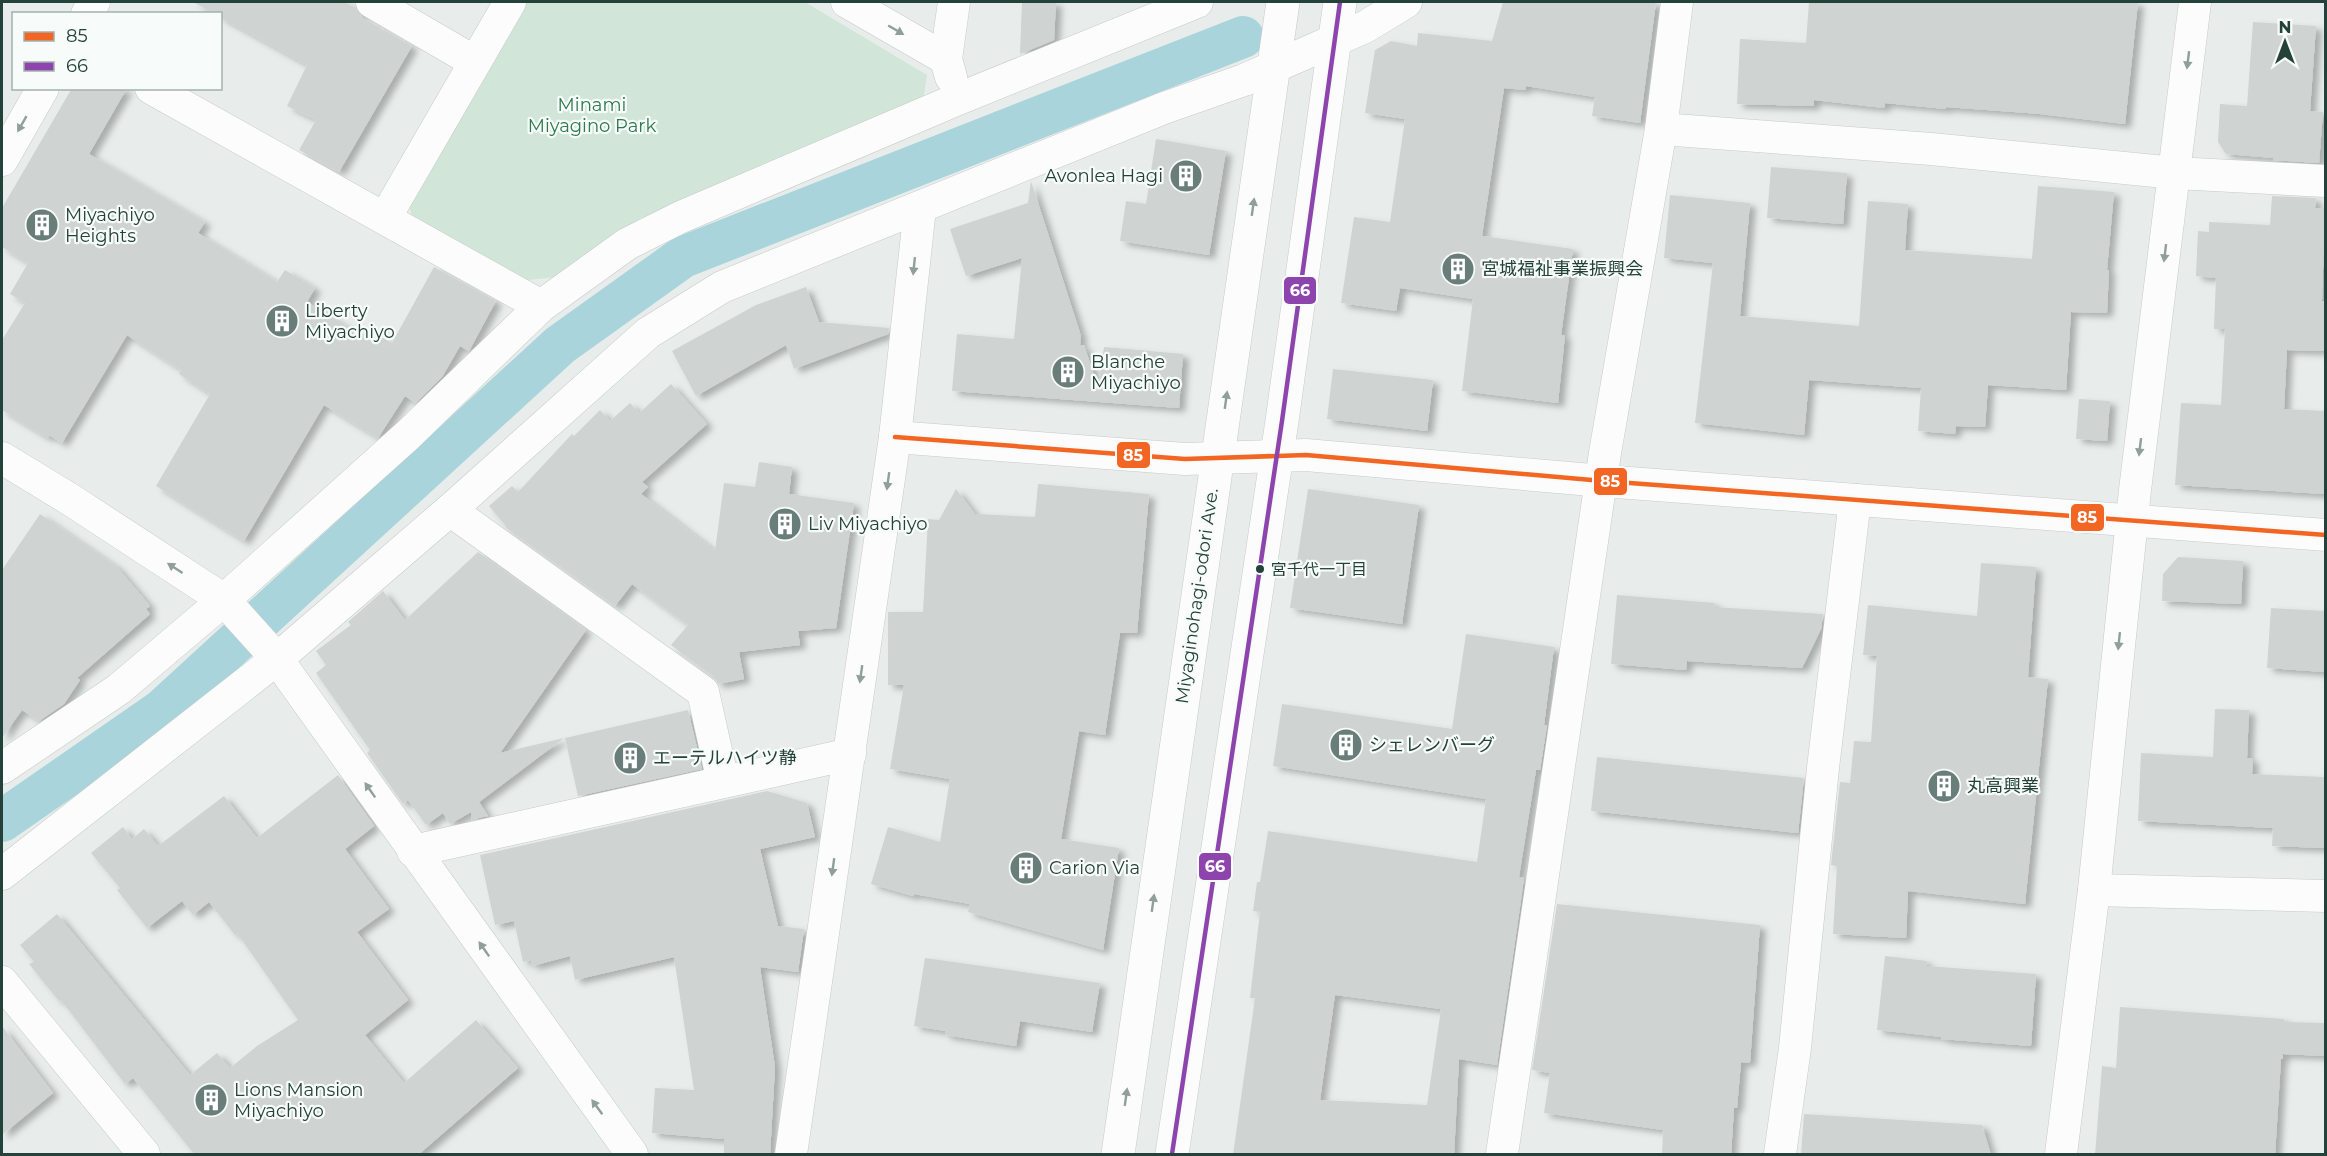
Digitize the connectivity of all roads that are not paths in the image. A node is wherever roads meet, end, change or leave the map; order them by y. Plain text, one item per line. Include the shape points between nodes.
1 (372, 2) edge
2 (510, 2) edge
3 (847, 2) edge
4 (954, 2) edge
5 (1197, 2) edge
6 (1283, 2) edge
7 (1340, 2) edge
8 (1406, 2) edge
9 (1677, 2) edge
10 (2195, 2) edge
11 (1335, 40) junction
12 (946, 59) junction
13 (475, 62) junction
14 (1273, 67) junction
15 (42, 90) edge
16 (155, 90) edge
17 (958, 99) junction
18 (1661, 129) junction
19 (2, 160) edge
20 (2175, 172) junction
21 (2325, 181) edge
22 (920, 208) junction
23 (385, 218) junction
24 (541, 306) junction
25 (895, 437) junction
26 (1276, 456) junction
27 (2, 458) edge
28 (1218, 458) junction
29 (1603, 481) junction
30 (1855, 500) junction
31 (450, 510) junction
32 (2131, 522) junction
33 (2325, 535) edge
34 (250, 629) junction
35 (850, 754) junction
36 (2, 768) edge
37 (723, 782) junction
38 (413, 850) junction
39 (2, 874) edge
40 (2094, 890) junction
41 (2325, 896) edge
42 (2, 982) edge
43 (144, 1155) edge
44 (632, 1155) edge
45 (791, 1155) edge
46 (1118, 1155) edge
47 (1172, 1155) edge
48 (1502, 1155) edge
49 (1780, 1155) edge
50 (2061, 1155) edge

1 - 13 street
2 - 13 street
3 -> 12 street
4 - 12 street
5 - 17 street
6 - 14 street, Miyaginohagi-odori Ave.
7 - 11 street
8 - 11 street
9 - 18 street
10 -> 20 street
11 - 14 street
11 - 26 street
12 - 17 street
13 - 23 street
14 - 22 street
28 -> 14 street, Miyaginohagi-odori Ave.
15 -> 19 street
16 - 23 street
17 - 24 street via 681,217 627,244
18 - 20 street
18 - 29 street
20 - 21 street
20 -> 32 street
22 -> 25 street
22 - 31 street via 722,287 648,333
23 - 24 street
24 - 34 street via 408,435
25 - 28 street via 1185,459
25 -> 35 street
26 - 28 street
26 - 29 street via 1306,455
26 - 47 street
34 -> 27 street via 71,500
46 -> 28 street, Miyaginohagi-odori Ave.
29 - 30 street
29 - 48 street
30 - 32 street
30 - 49 street
31 - 34 street
31 - 37 street via 703,692
32 - 33 street
32 -> 40 street
34 - 36 street via 119,689
38 -> 34 street
34 - 39 street
35 - 37 street
35 -> 45 street
37 - 38 street
44 -> 38 street
40 - 41 street
40 - 50 street
42 - 43 street

